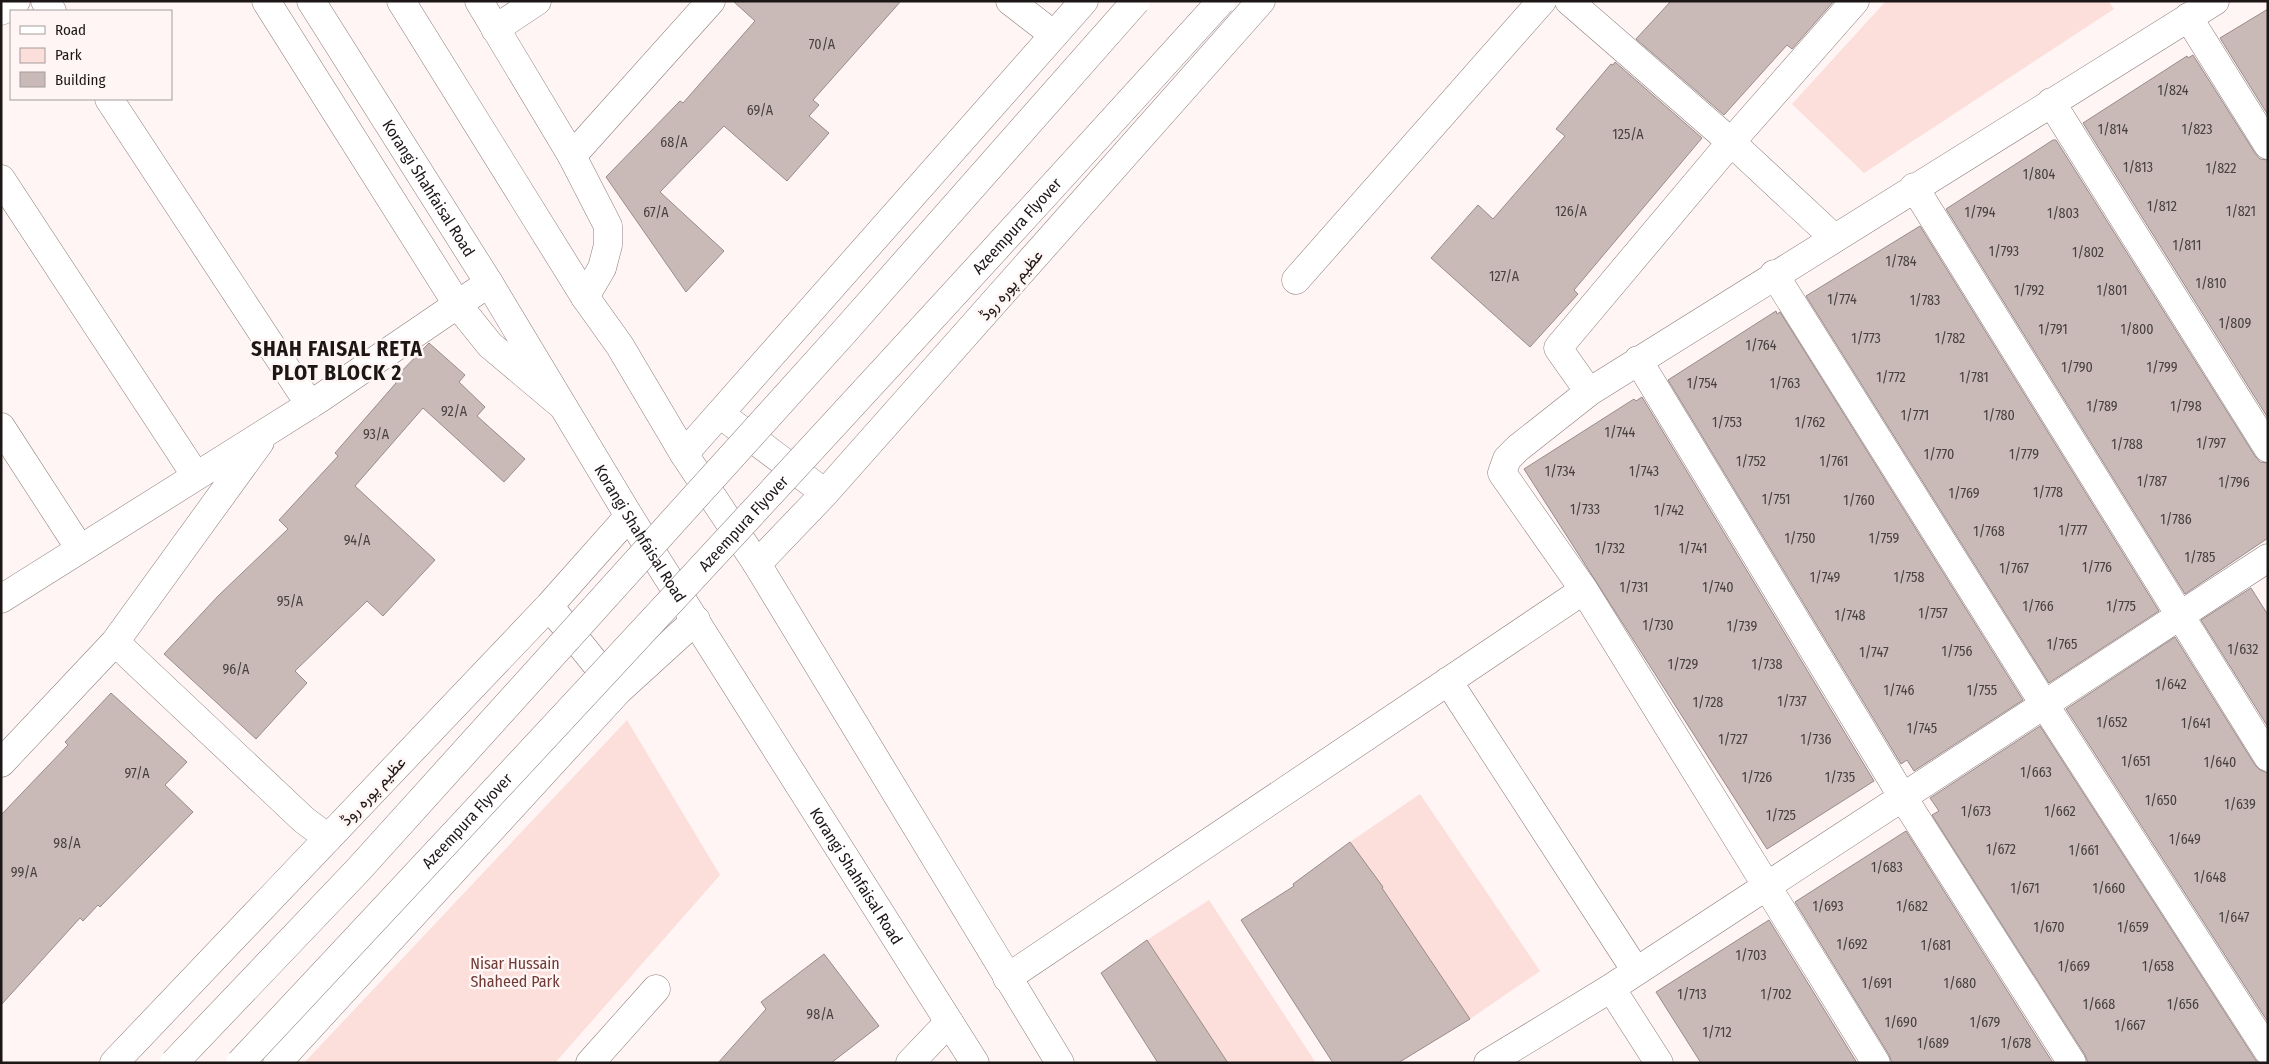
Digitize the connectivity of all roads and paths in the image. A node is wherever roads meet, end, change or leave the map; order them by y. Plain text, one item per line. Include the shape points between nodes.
1 (16, 1) edge
2 (266, 1) edge
3 (312, 1) edge
4 (401, 1) edge
5 (479, 1) edge
6 (536, 1) edge
7 (711, 1) edge
8 (1010, 1) edge
9 (1084, 1) edge
10 (1136, 1) edge
11 (1221, 1) edge
12 (1260, 1) edge
13 (1542, 1) edge
14 (1570, 1) edge
15 (1855, 1) edge
16 (2215, 1) edge
17 (1, 11) edge
18 (2188, 18) junction
19 (495, 29) junction
20 (1054, 35) junction
21 (110, 100) edge
22 (2051, 102) junction
23 (1731, 142) junction
24 (2268, 145) edge
25 (572, 156) junction
26 (1, 179) edge
27 (1914, 187) junction
28 (1833, 238) junction
29 (1774, 274) junction
30 (1296, 280) dead end
31 (489, 283) junction
32 (585, 297) junction
33 (458, 304) junction
34 (1638, 360) junction
35 (1589, 392) junction
36 (560, 404) junction
37 (310, 405) junction
38 (720, 414) junction
39 (1, 427) edge
40 (268, 430) junction
41 (2268, 448) edge
42 (684, 454) junction
43 (196, 476) junction
44 (825, 493) junction
45 (629, 516) junction
46 (80, 549) junction
47 (2268, 558) edge
48 (757, 564) junction
49 (1584, 590) junction
50 (1, 599) edge
51 (549, 606) junction
52 (2179, 616) junction
53 (696, 620) junction
54 (115, 642) junction
55 (1448, 681) junction
56 (618, 691) junction
57 (2044, 704) junction
58 (2268, 757) edge
59 (1, 764) edge
60 (1902, 796) junction
61 (328, 838) junction
62 (1766, 886) junction
63 (1636, 971) junction
64 (1007, 978) junction
65 (1611, 988) junction
66 (656, 989) dead end
67 (948, 1022) junction
68 (2268, 1051) edge
69 (114, 1063) edge
70 (174, 1063) edge
71 (240, 1063) edge
72 (277, 1063) edge
73 (590, 1063) edge
74 (910, 1063) edge
75 (975, 1063) edge
76 (1060, 1063) edge
77 (1488, 1063) edge
78 (1659, 1063) edge
79 (1876, 1063) edge
80 (2072, 1063) edge

1 - 17 street
2 - 33 street
3 - 31 street, Korangi Shahfaisal Road
4 - 32 street
5 - 19 street
6 - 19 street
7 - 25 street
8 - 20 street
9 - 20 street
10 - 70 street, bridge via 850,325 359,869
11 - 71 street, Azeempura Flyover, bridge via 991,255
12 - 44 street, عظیم پورہ روڈ
13 - 30 street
14 - 23 street
15 - 23 street
16 - 18 street
18 - 22 street
18 - 24 street
19 - 25 street
20 - 38 street
21 - 37 street
22 - 27 street
22 - 41 street
23 - 28 street
23 - 35 street via 1558,348
25 - 32 street via 608,226 608,246 602,268
26 - 43 street
27 - 28 street
27 - 52 street
28 - 29 street
29 - 34 street
29 - 57 street
31 - 33 street
31 - 36 street, Korangi Shahfaisal Road
32 - 42 street via 620,346
33 - 36 street via 490,345
33 - 37 street
34 - 35 street
34 - 60 street
35 - 49 street via 1518,448 1507,459 1502,473
36 - 45 street, Korangi Shahfaisal Road
37 - 40 street
38 - 42 street
38 - 44 street
39 - 46 street
40 - 43 street
40 - 54 street
42 - 48 street
43 - 46 street
44 - 48 street, عظیم پورہ روڈ
45 - 51 street, عظیم پورہ روڈ
45 - 53 street, Korangi Shahfaisal Road
46 - 50 street
47 - 52 street
48 - 64 street
49 - 55 street
49 - 62 street
51 - 56 street
51 - 61 street, عظیم پورہ روڈ
52 - 57 street
52 - 58 street
53 - 56 street
53 - 67 street, Korangi Shahfaisal Road
54 - 59 street
54 - 61 street via 304,820
55 - 63 street
55 - 64 street
56 - 72 street
57 - 60 street
57 - 68 street
60 - 62 street
60 - 80 street
61 - 69 street, عظیم پورہ روڈ
62 - 63 street
62 - 79 street
63 - 65 street
64 - 76 street
65 - 77 street
65 - 78 street
66 - 73 street
67 - 74 street
67 - 75 street, Korangi Shahfaisal Road

